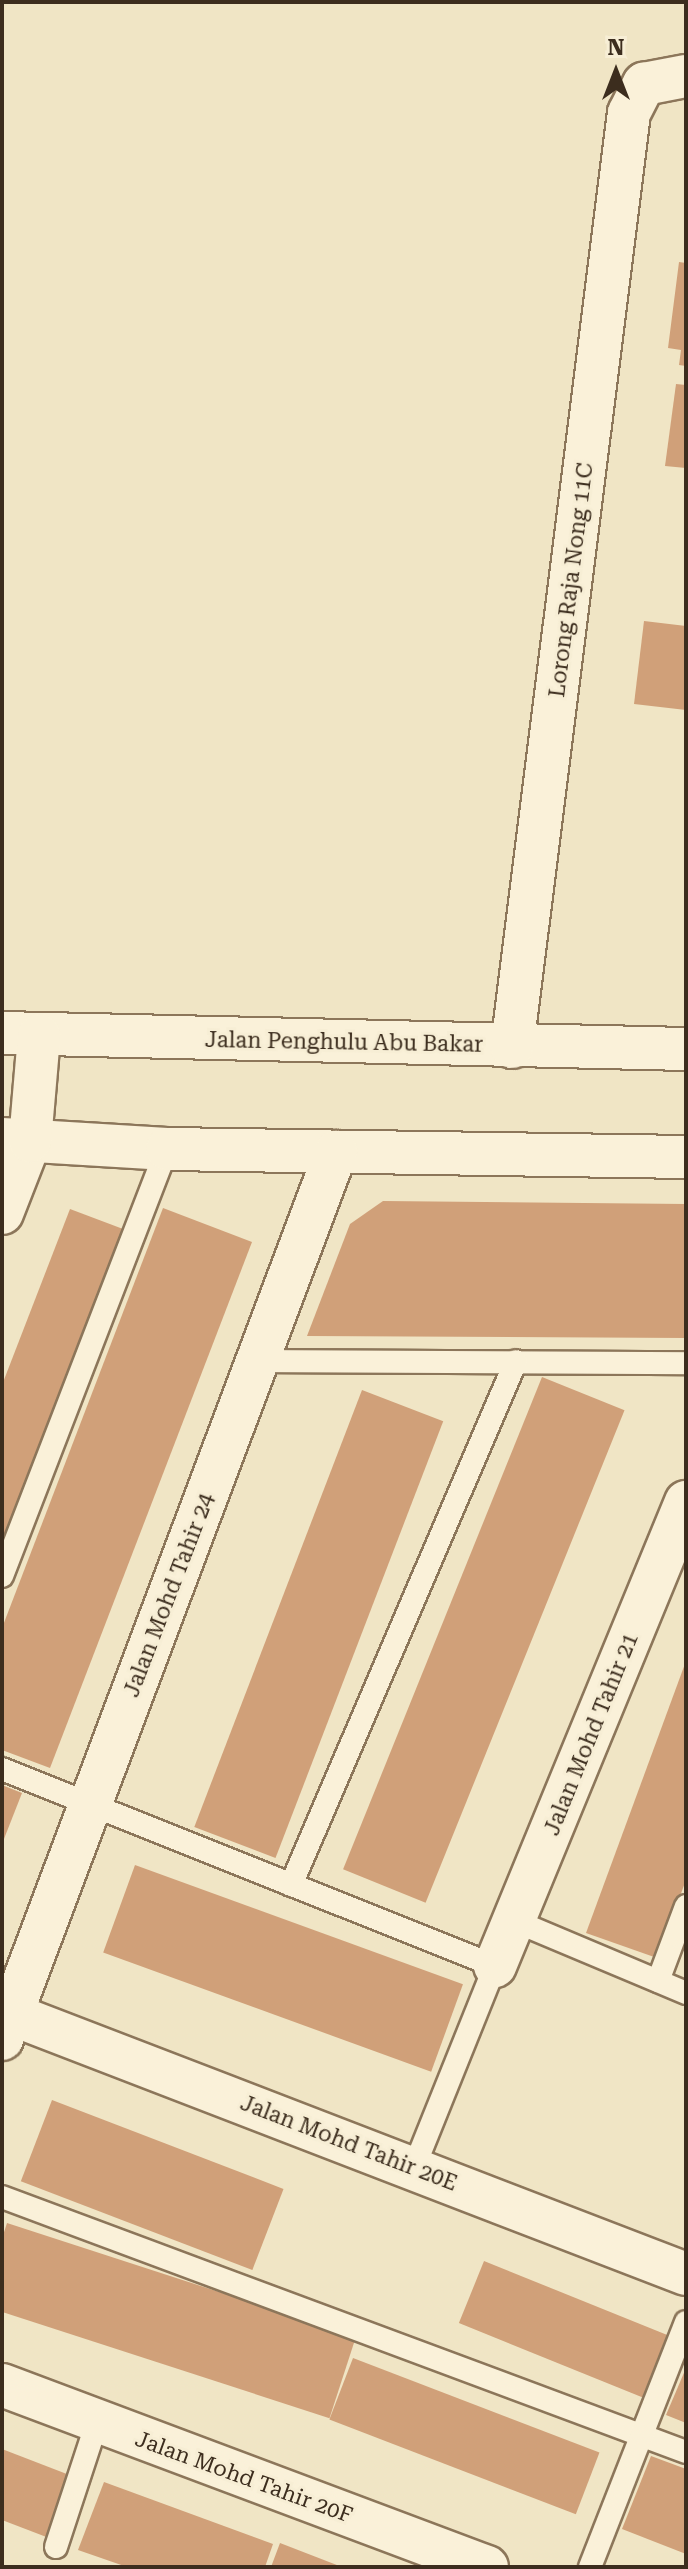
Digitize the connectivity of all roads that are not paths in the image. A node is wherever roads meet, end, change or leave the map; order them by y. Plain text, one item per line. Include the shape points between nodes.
1 (686, 76) edge
2 (20, 1034) edge
3 (512, 1047) junction
4 (686, 1049) edge
5 (16, 1140) edge
6 (167, 1149) junction
7 (336, 1152) junction
8 (686, 1157) edge
9 (2, 1213) edge
10 (258, 1361) junction
11 (516, 1361) junction
12 (686, 1363) edge
13 (686, 1502) edge
14 (673, 1570) edge
15 (2, 1576) edge
16 (2, 1769) edge
17 (90, 1805) junction
18 (291, 1885) junction
19 (686, 1906) edge
20 (515, 1921) junction
21 (495, 1966) junction
22 (658, 1981) junction
23 (686, 1993) edge
24 (7, 2026) edge
25 (414, 2168) junction
26 (2, 2197) edge
27 (686, 2274) edge
28 (686, 2322) edge
29 (2, 2385) edge
30 (97, 2422) junction
31 (642, 2434) junction
32 (686, 2452) edge
33 (56, 2547) dead end
34 (487, 2567) edge
35 (590, 2567) edge

1 - 3 street, Lorong Raja Nong 11C via 644,84 629,113
2 - 3 street, Jalan Penghulu Abu Bakar
2 - 5 street
3 - 4 street, Jalan Penghulu Abu Bakar
5 - 6 street
5 - 9 street
6 - 7 street
6 - 15 lane
7 - 8 street
7 - 10 street, Jalan Mohd Tahir 24
10 - 11 lane
10 - 17 street, Jalan Mohd Tahir 24
11 - 12 lane
11 - 18 lane
13 - 14 street, Jalan Mohd Tahir 21
14 - 20 street, Jalan Mohd Tahir 21
16 - 17 lane
17 - 18 lane
17 - 24 street, Jalan Mohd Tahir 24
18 - 21 lane
19 - 22 lane
20 - 21 street, Jalan Mohd Tahir 21
20 - 22 lane
21 - 25 lane
22 - 23 lane
24 - 25 street, Jalan Mohd Tahir 20E
25 - 27 street, Jalan Mohd Tahir 20E
26 - 31 lane
28 - 31 lane
29 - 30 street, Jalan Mohd Tahir 20F
30 - 33 lane
30 - 34 street, Jalan Mohd Tahir 20F
31 - 32 lane
31 - 35 lane

